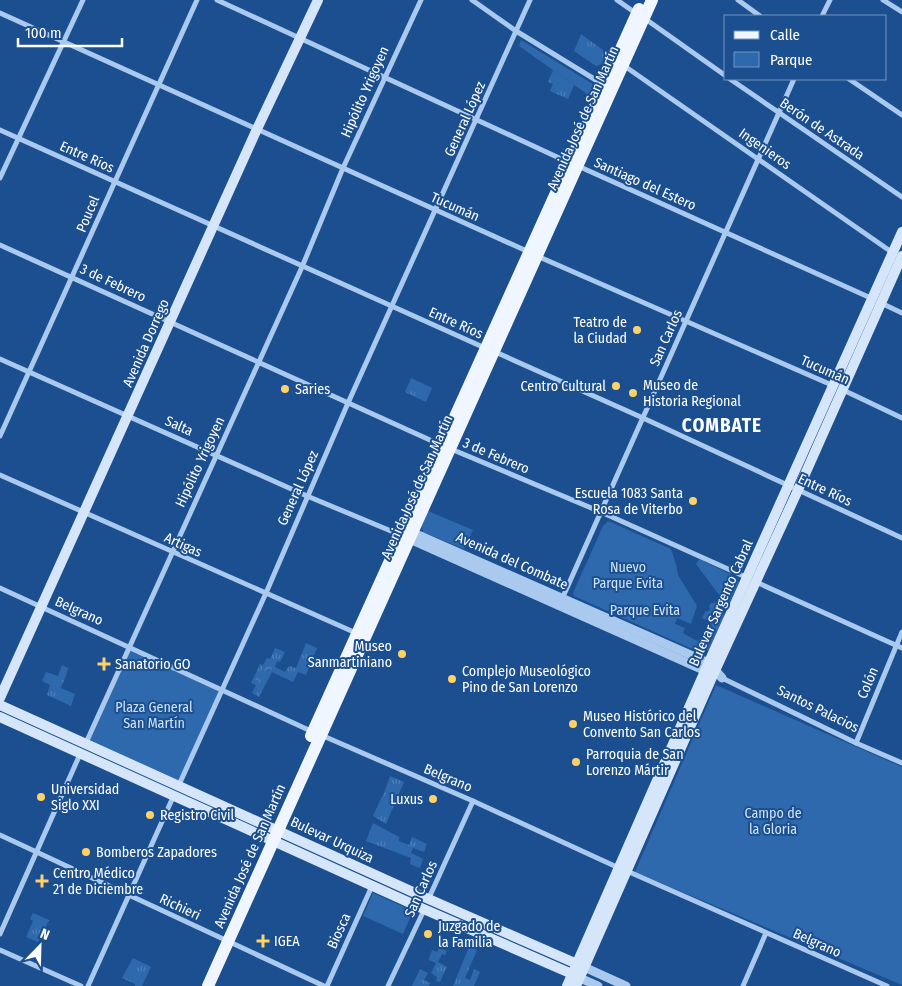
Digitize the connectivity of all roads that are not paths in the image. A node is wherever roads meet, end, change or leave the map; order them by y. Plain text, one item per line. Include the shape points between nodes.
1 (83, 0) edge
2 (197, 0) edge
3 (216, 0) edge
4 (318, 0) edge
5 (420, 0) edge
6 (472, 0) edge
7 (530, 0) edge
8 (617, 0) edge
9 (643, 0) edge
10 (652, 0) edge
11 (738, 0) edge
12 (830, 0) edge
13 (884, 0) edge
14 (902, 12) edge
15 (0, 13) edge
16 (759, 15) edge
17 (822, 15) edge
18 (640, 16) junction
19 (516, 30) junction
20 (300, 39) junction
21 (64, 42) junction
22 (623, 65) junction
23 (724, 75) edge
24 (384, 77) junction
25 (731, 80) edge
26 (794, 80) edge
27 (850, 80) edge
28 (604, 85) junction
29 (159, 86) junction
30 (779, 113) junction
31 (902, 115) edge
32 (477, 119) junction
33 (257, 129) junction
34 (0, 130) edge
35 (18, 138) junction
36 (758, 158) junction
37 (574, 164) junction
38 (343, 168) junction
39 (0, 178) edge
40 (114, 182) junction
41 (902, 197) edge
42 (436, 211) junction
43 (213, 227) junction
44 (902, 232) edge
45 (725, 233) junction
46 (0, 245) edge
47 (533, 255) junction
48 (897, 255) edge
49 (302, 267) junction
50 (73, 278) junction
51 (877, 301) junction
52 (392, 307) junction
53 (902, 312) edge
54 (686, 321) junction
55 (170, 322) junction
56 (491, 350) junction
57 (0, 359) edge
58 (259, 362) junction
59 (29, 372) junction
60 (838, 388) junction
61 (348, 403) junction
62 (128, 416) junction
63 (643, 418) junction
64 (902, 418) edge
65 (0, 436) edge
66 (447, 447) junction
67 (216, 455) junction
68 (0, 475) edge
69 (793, 488) junction
70 (307, 496) junction
71 (601, 512) junction
72 (84, 513) junction
73 (408, 534) junction
74 (902, 538) edge
75 (171, 552) junction
76 (751, 580) junction
77 (0, 588) edge
78 (266, 593) junction
79 (561, 602) junction
80 (41, 606) junction
81 (902, 632) edge
82 (358, 634) junction
83 (129, 646) junction
84 (899, 646) edge
85 (713, 671) junction
86 (221, 691) junction
87 (0, 698) edge
88 (0, 705) edge
89 (0, 717) edge
90 (317, 734) junction
91 (856, 743) junction
92 (83, 748) junction
93 (902, 763) edge
94 (176, 791) junction
95 (473, 801) junction
96 (272, 834) junction
97 (0, 835) edge
98 (37, 852) junction
99 (623, 869) junction
100 (372, 886) junction
101 (129, 895) junction
102 (429, 899) junction
103 (425, 910) junction
104 (766, 933) junction
105 (0, 934) edge
106 (224, 940) junction
107 (0, 950) edge
108 (581, 965) junction
109 (576, 979) edge
110 (80, 986) edge
111 (88, 986) edge
112 (199, 986) edge
113 (208, 986) edge
114 (326, 986) edge
115 (388, 986) edge
116 (568, 986) edge
117 (598, 986) edge
118 (626, 986) edge
119 (743, 986) edge
120 (887, 986) edge

1 - 21 street
2 - 29 street, Poucel
3 - 20 street, Santiago del Estero
4 - 20 main road, Avenida Dorrego
5 - 24 street, Hipólito Yrigoyen
6 - 19 street
7 - 19 street, General López
8 - 18 street
9 - 18 main road, Avenida José de San Martín
10 - 18 main road, Avenida José de San Martín
11 - 16 street
12 - 17 street
13 - 14 street
15 - 21 street, Tucumán
18 - 22 main road, Avenida José de San Martín
18 - 23 street
18 - 28 main road, Avenida José de San Martín
19 - 28 street
19 - 32 street, General López
20 - 24 street, Santiago del Estero
20 - 33 main road, Avenida Dorrego
21 - 29 street, Tucumán
21 - 35 street
22 - 36 street, Ingenieros
22 - 37 main road, Avenida José de San Martín
24 - 32 street, Santiago del Estero
24 - 38 street, Hipólito Yrigoyen
25 - 30 street, Berón de Astrada
26 - 30 street, San Carlos
27 - 31 street
28 - 37 main road, Avenida José de San Martín
29 - 33 street, Tucumán
29 - 40 street, Poucel
30 - 36 street, San Carlos
30 - 41 street, Berón de Astrada
32 - 37 street, Santiago del Estero
32 - 42 street, General López
33 - 38 street, Tucumán
33 - 43 main road, Avenida Dorrego
34 - 35 street, Entre Ríos
35 - 39 street
35 - 40 street, Entre Ríos
36 - 45 street, San Carlos
36 - 48 street, Ingenieros
37 - 45 street, Santiago del Estero
37 - 47 main road, Avenida José de San Martín
38 - 42 street, Tucumán
38 - 49 street, Hipólito Yrigoyen
40 - 43 street, Entre Ríos
40 - 50 street, Poucel
42 - 47 street, Tucumán
42 - 52 street, General López
43 - 49 street, Entre Ríos
43 - 55 main road, Avenida Dorrego
44 - 48 main road, Bulevar Sargento Cabral
45 - 51 street, Santiago del Estero
45 - 54 street, San Carlos
46 - 50 street, 3 de Febrero
47 - 54 street, Tucumán
47 - 56 main road, Avenida José de San Martín
48 - 51 main road, Bulevar Sargento Cabral
49 - 52 street, Entre Ríos
49 - 58 street, Hipólito Yrigoyen
50 - 55 street, 3 de Febrero
50 - 59 street, Poucel
51 - 53 street, Santiago del Estero
51 - 60 main road, Bulevar Sargento Cabral
52 - 56 street, Entre Ríos
52 - 61 street, General López
54 - 60 street, Tucumán
54 - 63 street, San Carlos
55 - 58 street, 3 de Febrero
55 - 62 main road, Avenida Dorrego
56 - 63 street, Entre Ríos
56 - 66 main road, Avenida José de San Martín
57 - 59 street, Salta
58 - 61 street, 3 de Febrero
58 - 67 street, Hipólito Yrigoyen
59 - 62 street, Salta
59 - 65 street, Poucel
60 - 64 street, Tucumán
60 - 69 main road, Bulevar Sargento Cabral
61 - 66 street, 3 de Febrero
61 - 70 street, General López
62 - 67 street, Salta
62 - 72 main road, Avenida Dorrego
63 - 69 street, Entre Ríos
63 - 71 street, San Carlos
66 - 71 street, 3 de Febrero
66 - 73 main road, Avenida José de San Martín
67 - 70 street, Salta
67 - 75 street, Hipólito Yrigoyen
68 - 72 street, Artigas
69 - 74 street, Entre Ríos
69 - 76 main road, Bulevar Sargento Cabral
70 - 73 street, Salta via 391,531
70 - 78 street, General López
71 - 76 street, 3 de Febrero
71 - 79 street, San Carlos
72 - 75 street, Artigas
72 - 80 main road, Avenida Dorrego
73 - 79 street, Avenida del Combate
73 - 82 main road, Avenida José de San Martín
73 - 90 main road, Avenida José de San Martín
75 - 78 street, Artigas
75 - 83 street, Hipólito Yrigoyen
76 - 84 street, 3 de Febrero
76 - 85 main road, Bulevar Sargento Cabral
77 - 80 street, Belgrano
78 - 82 street, Artigas
78 - 86 street, General López
79 - 85 street, Avenida del Combate
80 - 83 street, Belgrano
80 - 87 main road, Avenida Dorrego
81 - 84 street, Colón
82 - 90 main road, Avenida José de San Martín
83 - 86 street, Belgrano
83 - 92 street, Hipólito Yrigoyen
84 - 91 street, Colón
85 - 91 street, Santos Palacios
85 - 99 main road, Bulevar Sargento Cabral
86 - 90 street, Belgrano
86 - 94 street, General López
88 - 92 main road, Bulevar Urquiza
89 - 92 main road, Bulevar Urquiza
90 - 95 street, Belgrano
90 - 96 main road, Avenida José de San Martín
91 - 93 street, Santos Palacios
92 - 94 main road, Bulevar Urquiza
92 - 98 street, Hipólito Yrigoyen
94 - 96 main road, Bulevar Urquiza
94 - 101 street, General López
95 - 99 street, Belgrano
95 - 102 street, San Carlos
96 - 100 main road, Bulevar Urquiza
96 - 102 main road, Bulevar Urquiza
96 - 106 main road, Avenida José de San Martín
97 - 98 street, Richieri
98 - 101 street, Richieri
98 - 105 street, Hipólito Yrigoyen
99 - 104 street, Belgrano
99 - 108 main road, Bulevar Sargento Cabral
100 - 103 main road, Bulevar Urquiza
100 - 114 street, Biosca
101 - 106 street, Richieri
101 - 111 street, General López
102 - 103 street, San Carlos
102 - 108 main road, Bulevar Urquiza
103 - 109 main road, Bulevar Urquiza
103 - 115 street, San Carlos
104 - 119 street
104 - 120 street, Belgrano
106 - 112 main road, Avenida José de San Martín
106 - 113 main road, Avenida José de San Martín
106 - 114 street, Richieri
107 - 110 street
108 - 109 main road, Bulevar Sargento Cabral
108 - 118 street, Bulevar Urquiza
109 - 116 main road, Bulevar Sargento Cabral
109 - 117 street, Bulevar Urquiza

